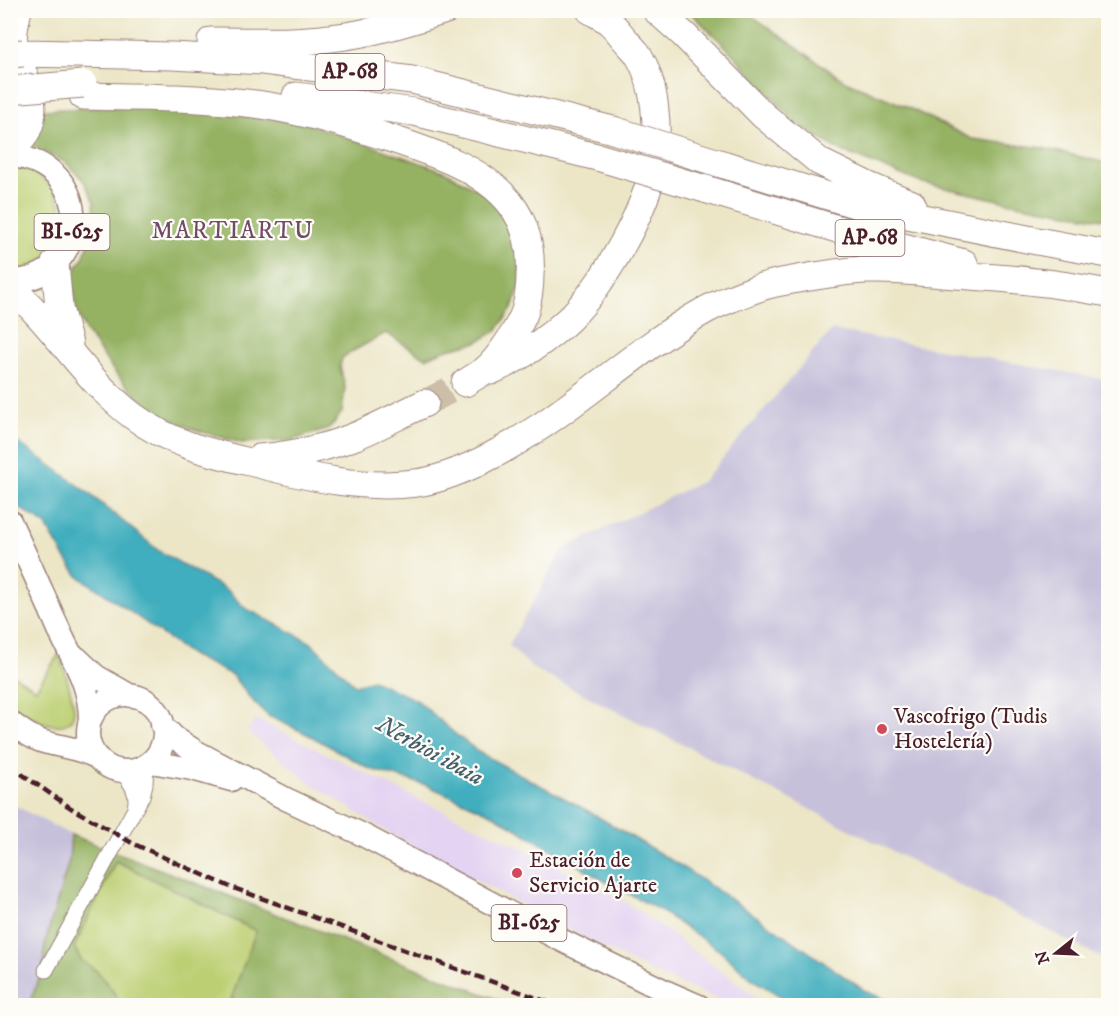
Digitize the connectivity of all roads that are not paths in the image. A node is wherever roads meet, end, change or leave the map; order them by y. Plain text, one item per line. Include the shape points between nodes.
1 (18, 10) edge
2 (446, 10) edge
3 (590, 10) edge
4 (656, 10) edge
5 (79, 47) junction
6 (17, 54) edge
7 (10, 90) edge
8 (83, 90) junction
9 (10, 98) edge
10 (10, 154) edge
11 (966, 227) junction
12 (1108, 254) edge
13 (55, 263) junction
14 (10, 281) edge
15 (1036, 282) junction
16 (10, 287) edge
17 (1108, 293) edge
18 (72, 353) junction
19 (424, 403) tunnel mouth
20 (240, 460) junction
21 (10, 521) edge
22 (63, 638) junction
23 (131, 696) junction
24 (10, 723) edge
25 (89, 724) junction
26 (162, 725) junction
27 (57, 745) junction
28 (98, 758) junction
29 (149, 763) junction
30 (121, 771) junction
31 (286, 799) junction
32 (135, 810) junction
33 (46, 970) dead end
34 (699, 1005) edge

1 - 10 highway via 14,46 32,106 26,134
2 - 5 highway via 360,34 330,38
3 - 8 highway via 609,22 636,52 650,80 656,132 654,164 646,192 617,254 570,317 533,348 460,386 485,370 499,355 525,312 530,285 529,243 519,216 490,185 450,160 422,149 306,113 249,103
4 - 11 highway via 763,115 820,162
5 - 6 highway, AP-68
5 - 11 highway, AP-68, bridge via 263,61 412,80 613,130 858,205
7 - 8 highway, AP-68, bridge
8 - 9 highway
8 - 15 highway, AP-68, bridge via 252,90 414,112 601,158 854,234
10 - 13 main road, BI-625 via 50,169 68,193 73,230 65,252
11 - 12 highway, AP-68
13 - 14 main road, BI-625 via 32,278
13 - 18 highway via 59,308
15 - 17 highway, AP-68
15 - 20 highway via 870,270 764,286 706,309 664,335 511,445 457,471 417,483 348,483
16 - 18 highway
18 - 20 highway via 110,397 135,418 191,447
19 - 20 highway via 332,444 285,456
21 - 22 main road
22 - 23 main road via 89,671
22 - 25 main road via 89,700
23 - 25 main road via 107,700
23 - 26 main road via 152,706
24 - 27 main road
25 - 27 main road via 78,738
25 - 28 main road via 90,744
26 - 29 main road via 161,747
26 - 31 main road, BI-625 via 195,751
27 - 28 main road
28 - 30 main road
29 - 30 main road
29 - 31 main road, BI-625 via 208,774
29 - 32 street
30 - 32 street via 136,795
31 - 34 main road, BI-625 via 361,834 557,938
32 - 33 street

